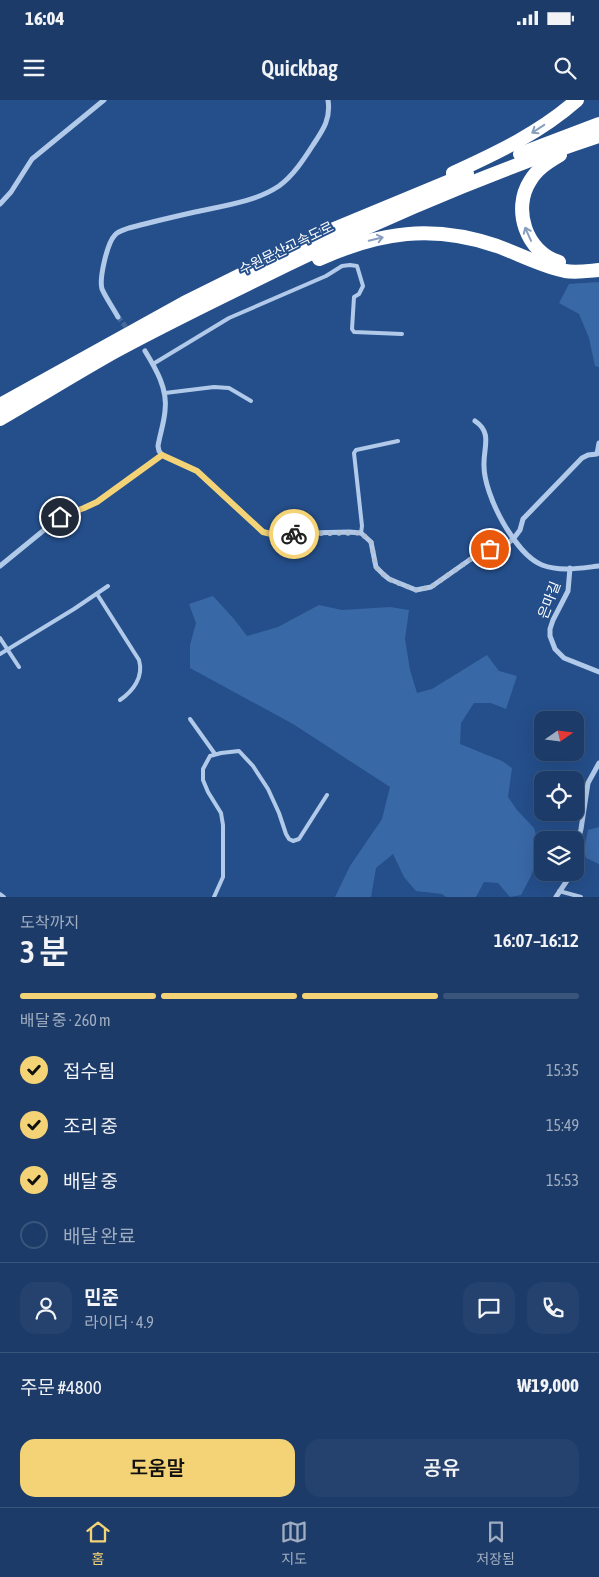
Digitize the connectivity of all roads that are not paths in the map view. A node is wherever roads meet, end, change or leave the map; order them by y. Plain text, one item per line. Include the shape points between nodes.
1 (104, 100) edge
2 (328, 100) edge
3 (577, 100) edge
4 (599, 124) edge
5 (595, 137) edge
6 (0, 204) edge
7 (365, 215) junction
8 (599, 263) edge
9 (599, 270) edge
10 (118, 317) tunnel mouth
11 (153, 332) junction
12 (402, 334) dead end
13 (145, 351) dead end
14 (153, 364) junction
15 (46, 385) junction
16 (165, 393) junction
17 (251, 401) dead end
18 (3, 413) edge
19 (475, 421) dead end
20 (398, 442) dead end
21 (599, 443) edge
22 (162, 455) junction
23 (361, 533) junction
24 (514, 538) junction
25 (0, 566) edge
26 (599, 566) edge
27 (570, 568) junction
28 (108, 586) dead end
29 (97, 594) junction
30 (0, 638) edge
31 (7, 649) junction
32 (0, 654) edge
33 (19, 668) dead end
34 (599, 672) edge
35 (120, 700) dead end
36 (190, 719) dead end
37 (215, 754) junction
38 (599, 763) edge
39 (327, 795) dead end
40 (581, 831) edge
41 (566, 881) edge
42 (559, 891) junction
43 (0, 894) edge
44 (4, 897) edge
45 (214, 897) edge
46 (556, 897) edge
47 (581, 897) edge

1 - 6 street via 32,159
2 - 10 street via 325,127 288,178 278,186 245,200 129,228 114,236 108,250 102,288
3 -> 7 highway via 523,139
4 - 7 highway, 수원문산고속도로
8 -> 5 highway via 569,265 544,256 527,235 523,213 525,192 538,170
5 - 11 highway, 수원문산고속도로 via 511,166 366,228
7 - 15 highway, 수원문산고속도로 via 184,303
11 -> 9 highway via 324,257 390,235 460,236 480,240 565,271
11 - 15 highway, 수원문산고속도로
12 - 14 lane via 352,330 354,297 363,286 357,266 350,265 228,318
13 - 14 street
14 - 16 street
15 - 18 highway, 수원문산고속도로
16 - 17 lane via 228,388
16 - 22 street via 166,410 158,446
19 - 24 street via 483,426 486,434 484,466 490,498
20 - 23 lane via 354,453
21 - 24 street via 597,454 582,458 523,520
22 - 23 street via 197,471 263,532
22 - 25 street via 97,502 60,517
23 - 24 street via 371,542 376,567 388,579 416,590 431,587 478,554
24 - 27 street via 534,561 549,567
26 - 27 street
27 - 34 street, 은마길 via 568,591 553,620 550,636 555,649 564,658
28 - 29 lane
29 - 31 lane
29 - 35 lane via 141,665 134,687
30 - 31 lane
31 - 32 lane
31 - 33 lane
36 - 37 lane
37 - 39 lane via 239,751 253,766 268,789 286,834 294,841
37 - 45 lane via 210,756 203,769 203,780 221,813 223,825 223,877
38 - 40 street via 588,783
41 - 42 street
42 - 46 street
42 - 47 lane
43 - 44 lane

